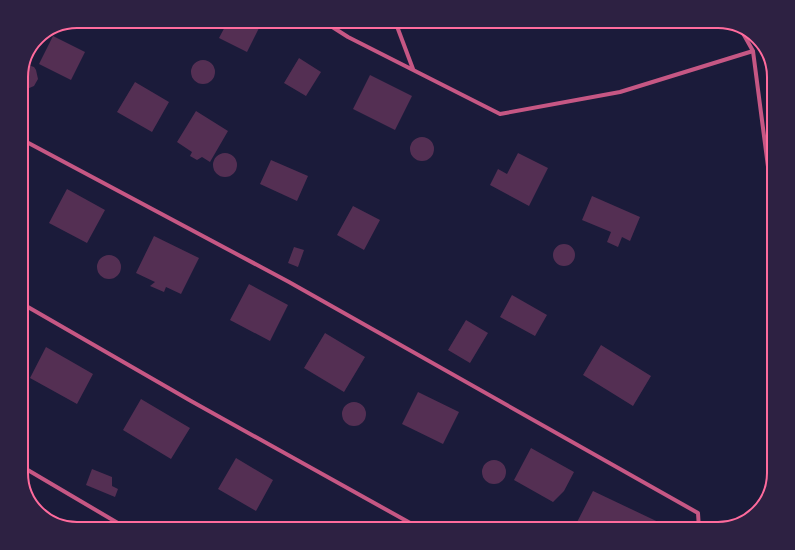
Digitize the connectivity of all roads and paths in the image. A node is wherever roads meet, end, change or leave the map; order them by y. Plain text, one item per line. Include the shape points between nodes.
1 (334, 28) edge
2 (398, 28) edge
3 (744, 36) edge
4 (753, 51) junction
5 (414, 70) junction
6 (28, 143) edge
7 (767, 159) edge
8 (28, 307) edge
9 (28, 470) edge
10 (116, 522) edge
11 (408, 522) edge
12 (698, 522) edge

1 - 5 street
2 - 5 street
3 - 4 street
4 - 5 street via 620,92 500,114
4 - 7 street
6 - 12 street via 289,282 698,513
8 - 11 street
9 - 10 street

